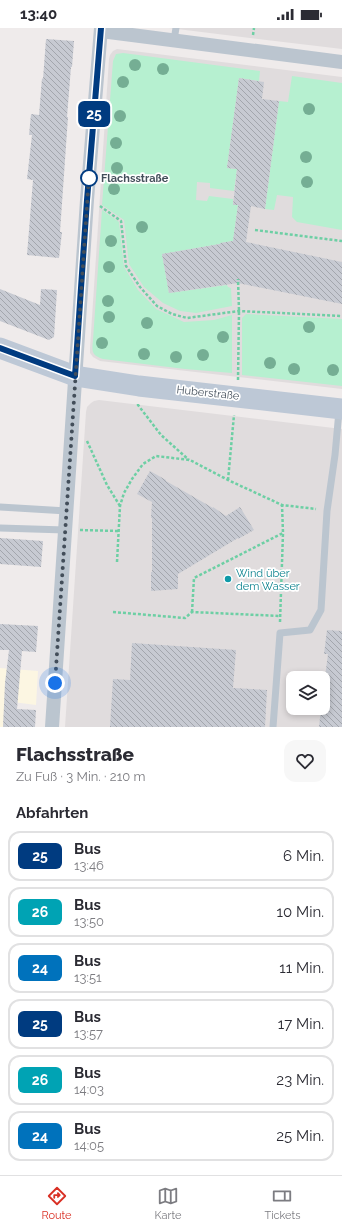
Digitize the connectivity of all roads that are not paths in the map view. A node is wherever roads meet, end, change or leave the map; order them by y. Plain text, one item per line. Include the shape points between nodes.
1 (101, 29) edge
2 (175, 34) edge
3 (342, 62) edge
4 (0, 348) edge
5 (75, 376) junction
6 (340, 409) edge
7 (0, 507) edge
8 (66, 511) junction
9 (0, 528) edge
10 (65, 530) junction
11 (52, 727) edge
12 (273, 727) edge

1 - 2 street
1 - 5 street
2 - 3 street
4 - 5 main road, Huberstraße
5 - 6 main road, Huberstraße
5 - 8 street
6 - 12 lane via 327,511 321,610 310,630 280,632
7 - 8 lane
8 - 10 street
9 - 10 lane
10 - 11 street

